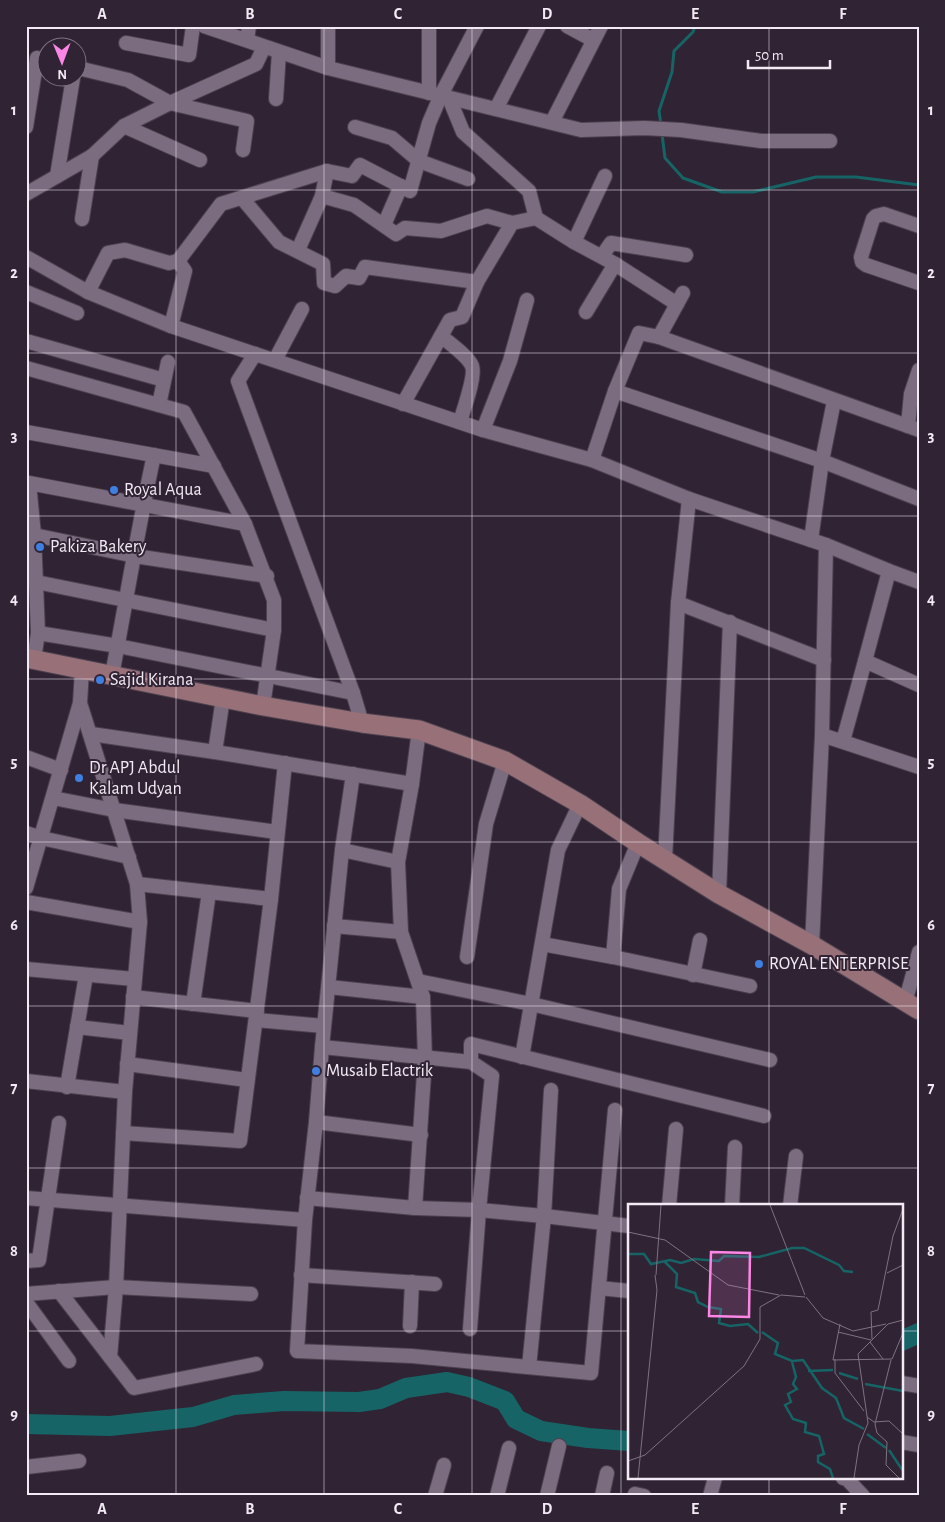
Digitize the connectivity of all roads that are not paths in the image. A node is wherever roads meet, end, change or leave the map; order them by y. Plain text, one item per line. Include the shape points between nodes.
1 (193, 26) edge
2 (204, 26) edge
3 (328, 26) edge
4 (429, 26) edge
5 (477, 26) edge
6 (539, 26) edge
7 (567, 26) edge
8 (601, 26) edge
9 (248, 33) edge
10 (593, 40) junction
11 (126, 43) dead end
12 (264, 47) junction
13 (279, 52) junction
14 (37, 58) edge
15 (328, 68) junction
16 (88, 70) edge
17 (72, 88) edge
18 (440, 95) junction
19 (276, 99) dead end
20 (170, 102) junction
21 (496, 109) junction
22 (552, 122) junction
23 (124, 126) junction
24 (26, 127) edge
25 (355, 127) dead end
26 (830, 141) dead end
27 (243, 150) dead end
28 (92, 156) junction
29 (200, 160) dead end
30 (419, 161) junction
31 (327, 171) junction
32 (57, 176) junction
33 (605, 176) dead end
34 (468, 178) dead end
35 (401, 186) junction
36 (26, 194) edge
37 (322, 196) junction
38 (242, 198) junction
39 (536, 218) junction
40 (82, 219) dead end
41 (512, 222) junction
42 (384, 225) junction
43 (919, 226) edge
44 (574, 242) junction
45 (298, 250) junction
46 (686, 255) dead end
47 (602, 256) junction
48 (26, 257) edge
49 (178, 261) junction
50 (615, 264) junction
51 (477, 282) junction
52 (919, 283) edge
53 (26, 292) edge
54 (88, 292) junction
55 (527, 300) dead end
56 (302, 309) dead end
57 (586, 312) dead end
58 (77, 313) dead end
59 (172, 326) junction
60 (441, 336) junction
61 (659, 337) junction
62 (26, 341) edge
63 (255, 354) junction
64 (275, 360) junction
65 (168, 362) dead end
66 (26, 368) edge
67 (919, 370) edge
68 (164, 380) junction
69 (616, 391) junction
70 (834, 401) junction
71 (403, 404) junction
72 (160, 405) junction
73 (460, 422) junction
74 (914, 428) edge
75 (483, 430) junction
76 (26, 432) edge
77 (154, 455) junction
78 (592, 460) junction
79 (822, 461) junction
80 (214, 466) junction
81 (689, 499) junction
82 (919, 499) edge
83 (143, 506) junction
84 (29, 517) edge
85 (245, 524) junction
86 (34, 535) junction
87 (811, 540) junction
88 (826, 545) junction
89 (135, 556) junction
90 (30, 565) edge
91 (889, 571) junction
92 (266, 576) junction
93 (919, 582) edge
94 (33, 588) edge
95 (126, 601) junction
96 (678, 603) junction
97 (730, 622) junction
98 (274, 630) junction
99 (38, 633) junction
100 (118, 646) junction
101 (30, 658) edge
102 (824, 660) junction
103 (865, 661) junction
104 (82, 670) junction
105 (112, 675) junction
106 (267, 676) junction
107 (919, 685) edge
108 (353, 693) junction
109 (223, 698) junction
110 (80, 704) junction
111 (263, 706) junction
112 (362, 723) junction
113 (419, 730) junction
114 (91, 734) junction
115 (822, 735) junction
116 (843, 741) junction
117 (215, 752) junction
118 (26, 757) edge
119 (505, 761) junction
120 (285, 763) junction
121 (919, 767) edge
122 (61, 770) junction
123 (353, 774) junction
124 (412, 784) junction
125 (53, 798) junction
126 (580, 804) junction
127 (114, 810) junction
128 (277, 832) junction
129 (26, 833) edge
130 (41, 838) junction
131 (638, 842) junction
132 (342, 850) junction
133 (129, 857) junction
134 (665, 860) junction
135 (398, 862) junction
136 (137, 884) junction
137 (26, 888) edge
138 (209, 892) junction
139 (719, 894) junction
140 (271, 899) junction
141 (26, 902) edge
142 (140, 922) junction
143 (334, 926) junction
144 (401, 932) junction
145 (700, 940) dead end
146 (542, 944) junction
147 (812, 945) junction
148 (919, 952) edge
149 (467, 957) dead end
150 (613, 957) junction
151 (26, 969) edge
152 (86, 975) junction
153 (693, 975) junction
154 (134, 979) junction
155 (418, 981) junction
156 (750, 986) dead end
157 (329, 987) junction
158 (132, 997) junction
159 (423, 997) junction
160 (193, 1004) junction
161 (531, 1004) junction
162 (912, 1006) edge
163 (256, 1016) junction
164 (324, 1026) junction
165 (78, 1027) junction
166 (130, 1033) junction
167 (322, 1047) junction
168 (522, 1057) junction
169 (425, 1059) junction
170 (770, 1060) dead end
171 (471, 1062) junction
172 (127, 1064) junction
173 (247, 1080) junction
174 (26, 1081) edge
175 (66, 1087) junction
176 (551, 1090) dead end
177 (125, 1092) junction
178 (615, 1110) dead end
179 (764, 1116) dead end
180 (316, 1122) junction
181 (59, 1123) dead end
182 (676, 1129) dead end
183 (123, 1133) junction
184 (421, 1135) junction
185 (736, 1147) dead end
186 (796, 1156) dead end
187 (26, 1198) edge
188 (307, 1198) junction
189 (48, 1200) junction
190 (670, 1204) edge
191 (732, 1204) edge
192 (790, 1204) edge
193 (120, 1206) junction
194 (415, 1208) junction
195 (479, 1210) junction
196 (544, 1216) junction
197 (305, 1220) junction
198 (605, 1223) junction
199 (628, 1226) edge
200 (26, 1262) edge
201 (301, 1275) junction
202 (412, 1282) junction
203 (435, 1284) dead end
204 (116, 1286) junction
205 (599, 1288) junction
206 (59, 1291) junction
207 (628, 1291) edge
208 (26, 1294) edge
209 (251, 1294) dead end
210 (26, 1302) edge
211 (410, 1326) dead end
212 (470, 1329) dead end
213 (110, 1358) junction
214 (69, 1361) dead end
215 (256, 1364) dead end
216 (529, 1367) junction
217 (902, 1383) edge
218 (919, 1386) edge
219 (902, 1442) edge
220 (919, 1445) edge
221 (559, 1446) dead end
222 (509, 1448) dead end
223 (79, 1461) dead end
224 (444, 1465) dead end
225 (26, 1466) edge
226 (607, 1473) dead end
227 (715, 1480) edge
228 (846, 1480) edge
229 (847, 1480) edge
230 (501, 1495) edge
231 (435, 1496) edge
232 (547, 1496) edge
233 (602, 1496) edge
234 (710, 1496) edge
235 (849, 1496) edge
236 (862, 1496) edge

1 - 11 street via 189,55
2 - 9 street
3 - 15 street
4 - 18 street
5 - 18 street
6 - 21 street
7 - 10 street
8 - 10 street
9 - 12 street
10 - 22 street
12 - 13 street
12 - 20 street via 256,64
13 - 15 street
13 - 19 street
14 - 24 street
15 - 18 street
16 - 20 street via 128,80
17 - 32 street
18 - 21 street
18 - 30 street
18 - 39 street via 463,132 529,191
20 - 23 street
20 - 27 street via 248,121
21 - 22 street
22 - 26 street via 580,130 649,128 761,141
23 - 28 street
23 - 29 street
25 - 30 street via 392,138
28 - 32 street
28 - 40 street
30 - 34 street
30 - 35 street via 410,191
31 - 35 street via 352,176 360,165
31 - 37 street
31 - 38 street
32 - 36 street
33 - 44 street
35 - 42 street
37 - 42 street via 354,205
37 - 45 street
38 - 45 street via 278,242
38 - 49 street via 221,204
39 - 41 street
39 - 44 street
41 - 42 street via 487,216 441,231 405,228 396,234
41 - 51 street
43 - 52 street via 884,214 876,216 861,257 866,265
44 - 47 street
45 - 51 street via 323,264 324,283 335,286 346,276 359,278 365,267
46 - 47 street via 611,243
47 - 50 street
48 - 54 street
49 - 54 street via 170,263 125,250 108,253
49 - 59 street via 185,272
50 - 57 street
50 - 61 street via 680,299
51 - 60 street via 462,317 450,320
53 - 58 street
54 - 59 street
55 - 75 street via 510,361
56 - 64 street
59 - 63 street
60 - 71 street
60 - 73 street via 472,366 473,374
61 - 69 street via 640,333
61 - 70 street
62 - 68 street
63 - 64 street
63 - 108 street via 238,381
64 - 71 street
65 - 68 street
66 - 72 street
67 - 74 street via 911,394
68 - 72 street
69 - 78 street
69 - 79 street
70 - 74 street
70 - 79 street
71 - 73 street
72 - 80 street via 184,412
73 - 75 street
75 - 78 street
76 - 77 street
77 - 80 street
77 - 83 street
78 - 81 street
79 - 82 street
79 - 87 street
80 - 85 street
81 - 87 street
81 - 96 street
83 - 84 street via 29,483
83 - 85 street
83 - 89 street
84 - 86 street
85 - 92 street
86 - 89 street
86 - 90 street
87 - 88 street
88 - 91 street
88 - 102 street
89 - 92 street
89 - 95 street
90 - 94 street
91 - 93 street
91 - 103 street
92 - 98 street via 274,600
94 - 95 street
94 - 99 street
95 - 98 street
95 - 100 street
96 - 97 street
96 - 134 street
97 - 102 street
97 - 139 street
98 - 106 street
99 - 100 street
99 - 101 street
100 - 105 street
100 - 106 street
101 - 104 main road
102 - 115 street
103 - 107 street
103 - 116 street
104 - 105 main road
104 - 110 street
105 - 109 main road
106 - 108 street
106 - 111 street
108 - 112 street
109 - 111 main road
109 - 117 street
110 - 114 street
110 - 122 street
111 - 112 main road
112 - 113 main road
113 - 119 main road
113 - 124 street
114 - 117 street
114 - 127 street
115 - 116 street
115 - 147 street
116 - 121 street
117 - 120 street
118 - 122 street
119 - 126 main road
119 - 149 street via 486,824
120 - 123 street
120 - 128 street
122 - 125 street
123 - 124 street
123 - 132 street
124 - 135 street
125 - 127 street
125 - 130 street
126 - 131 main road
126 - 146 street via 558,850
127 - 128 street
127 - 133 street
128 - 140 street
129 - 130 street
130 - 133 street
130 - 137 street
131 - 134 main road
131 - 150 street via 620,889
132 - 135 street
132 - 143 street
133 - 136 street
134 - 139 main road
135 - 144 street
136 - 138 street
136 - 142 street
138 - 140 street
138 - 160 street
139 - 147 main road
140 - 163 street
141 - 142 street
142 - 154 street
143 - 144 street
143 - 157 street
144 - 155 street
145 - 153 street
146 - 150 street
146 - 161 street
147 - 162 main road
148 - 162 street
150 - 153 street
151 - 152 street
152 - 154 street
152 - 165 street
153 - 156 street
154 - 158 street
155 - 159 street
155 - 161 street
157 - 159 street
157 - 164 street
158 - 160 street
158 - 166 street
159 - 169 street
160 - 163 street
161 - 168 street
161 - 170 street
163 - 164 street
163 - 173 street
164 - 167 street
165 - 166 street
165 - 175 street
166 - 172 street
167 - 169 street
167 - 180 street
168 - 171 street via 471,1044
168 - 179 street
169 - 171 street
169 - 184 street
171 - 195 street via 492,1076
172 - 173 street
172 - 177 street
173 - 183 street via 240,1141
174 - 175 street
175 - 177 street
176 - 196 street
177 - 183 street
178 - 198 street
180 - 184 street
180 - 188 street
181 - 189 street
182 - 190 street
183 - 193 street
184 - 194 street
185 - 191 street
186 - 192 street
187 - 189 street
188 - 194 street
188 - 197 street
189 - 193 street
189 - 200 street via 39,1260
193 - 197 street
193 - 204 street
194 - 195 street
195 - 196 street
195 - 212 street
196 - 198 street
196 - 216 street
197 - 201 street
198 - 199 street
198 - 205 street
201 - 202 street
201 - 216 street via 296,1351 412,1356
202 - 203 street
202 - 211 street
204 - 206 street
204 - 209 street
204 - 213 street
205 - 207 street
205 - 216 street via 591,1373
206 - 208 street
206 - 213 street
210 - 214 street
213 - 215 street via 134,1388
217 - 218 street
219 - 220 street
221 - 232 street
222 - 230 street
223 - 225 street
224 - 231 street
226 - 233 street
227 - 234 street
228 - 235 street
229 - 236 street

